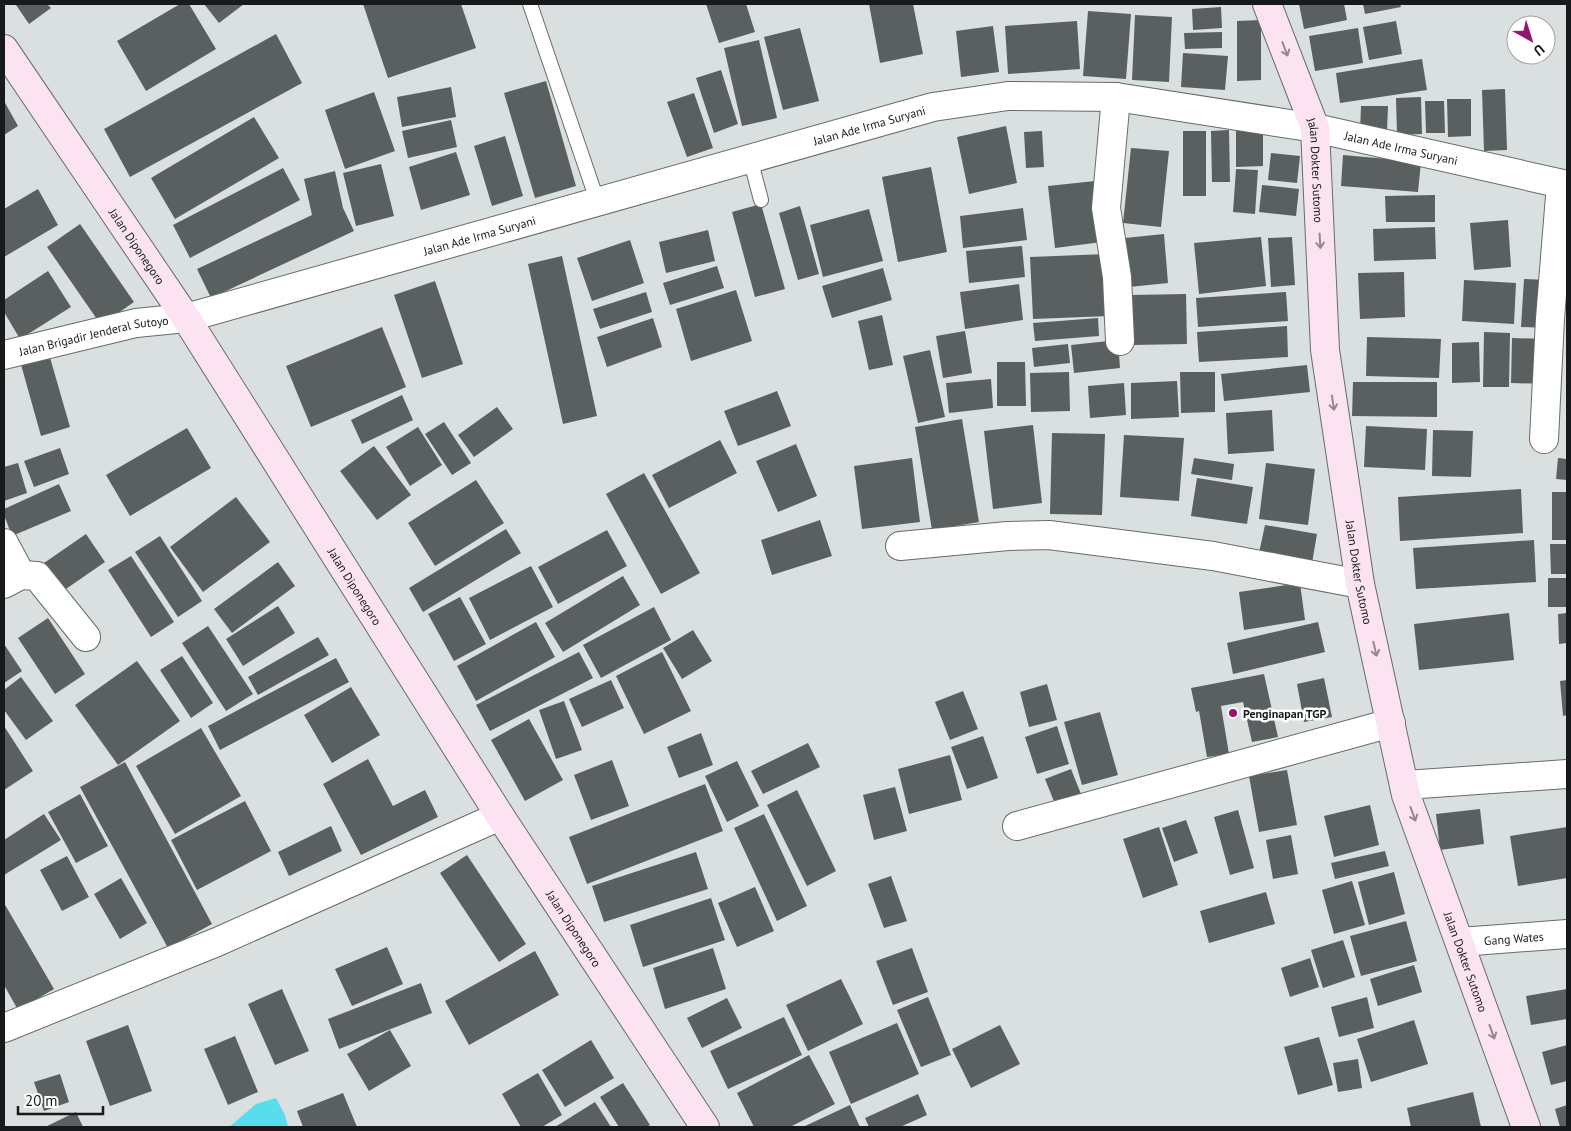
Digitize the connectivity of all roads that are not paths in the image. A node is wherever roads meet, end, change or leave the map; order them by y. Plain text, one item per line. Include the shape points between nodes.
1 (530, 4) edge
2 (1267, 4) edge
3 (4, 49) edge
4 (1116, 97) junction
5 (1315, 128) junction
6 (750, 158) junction
7 (1564, 184) edge
8 (597, 200) junction
9 (761, 200) dead end
10 (186, 318) junction
11 (1120, 341) dead end
12 (4, 355) edge
13 (1544, 439) dead end
14 (4, 543) edge
15 (900, 546) dead end
16 (12, 579) edge
17 (1360, 584) junction
18 (86, 637) dead end
19 (1391, 723) junction
20 (1567, 774) edge
21 (1405, 785) junction
22 (500, 816) junction
23 (1017, 826) dead end
24 (1567, 934) edge
25 (1460, 942) junction
26 (4, 1028) edge
27 (705, 1127) edge
28 (1526, 1127) edge

1 - 8 lane
2 -> 5 main road, Jalan Dokter Sutomo
3 - 10 main road, Jalan Diponegoro
4 - 5 street, Jalan Ade Irma Suryani
4 - 6 street, Jalan Ade Irma Suryani via 1008,96 933,107
4 - 11 street via 1106,208 1117,277
5 - 7 street, Jalan Ade Irma Suryani
5 -> 17 main road, Jalan Dokter Sutomo via 1325,350
6 - 8 street, Jalan Ade Irma Suryani
6 - 9 lane
7 - 13 street via 1550,319
8 - 10 street, Jalan Ade Irma Suryani
10 - 12 street, Jalan Brigadir Jenderal Sutoyo via 136,323
10 - 22 main road, Jalan Diponegoro
14 - 16 street
15 - 17 street via 1049,535 1214,556
16 - 18 street via 37,576
17 -> 19 main road, Jalan Dokter Sutomo
19 - 21 main road, Jalan Dokter Sutomo
19 - 23 street
20 - 21 street
21 -> 25 main road, Jalan Dokter Sutomo
22 - 26 street via 217,942
22 - 27 main road, Jalan Diponegoro
24 - 25 street, Gang Wates
25 -> 28 main road, Jalan Dokter Sutomo

